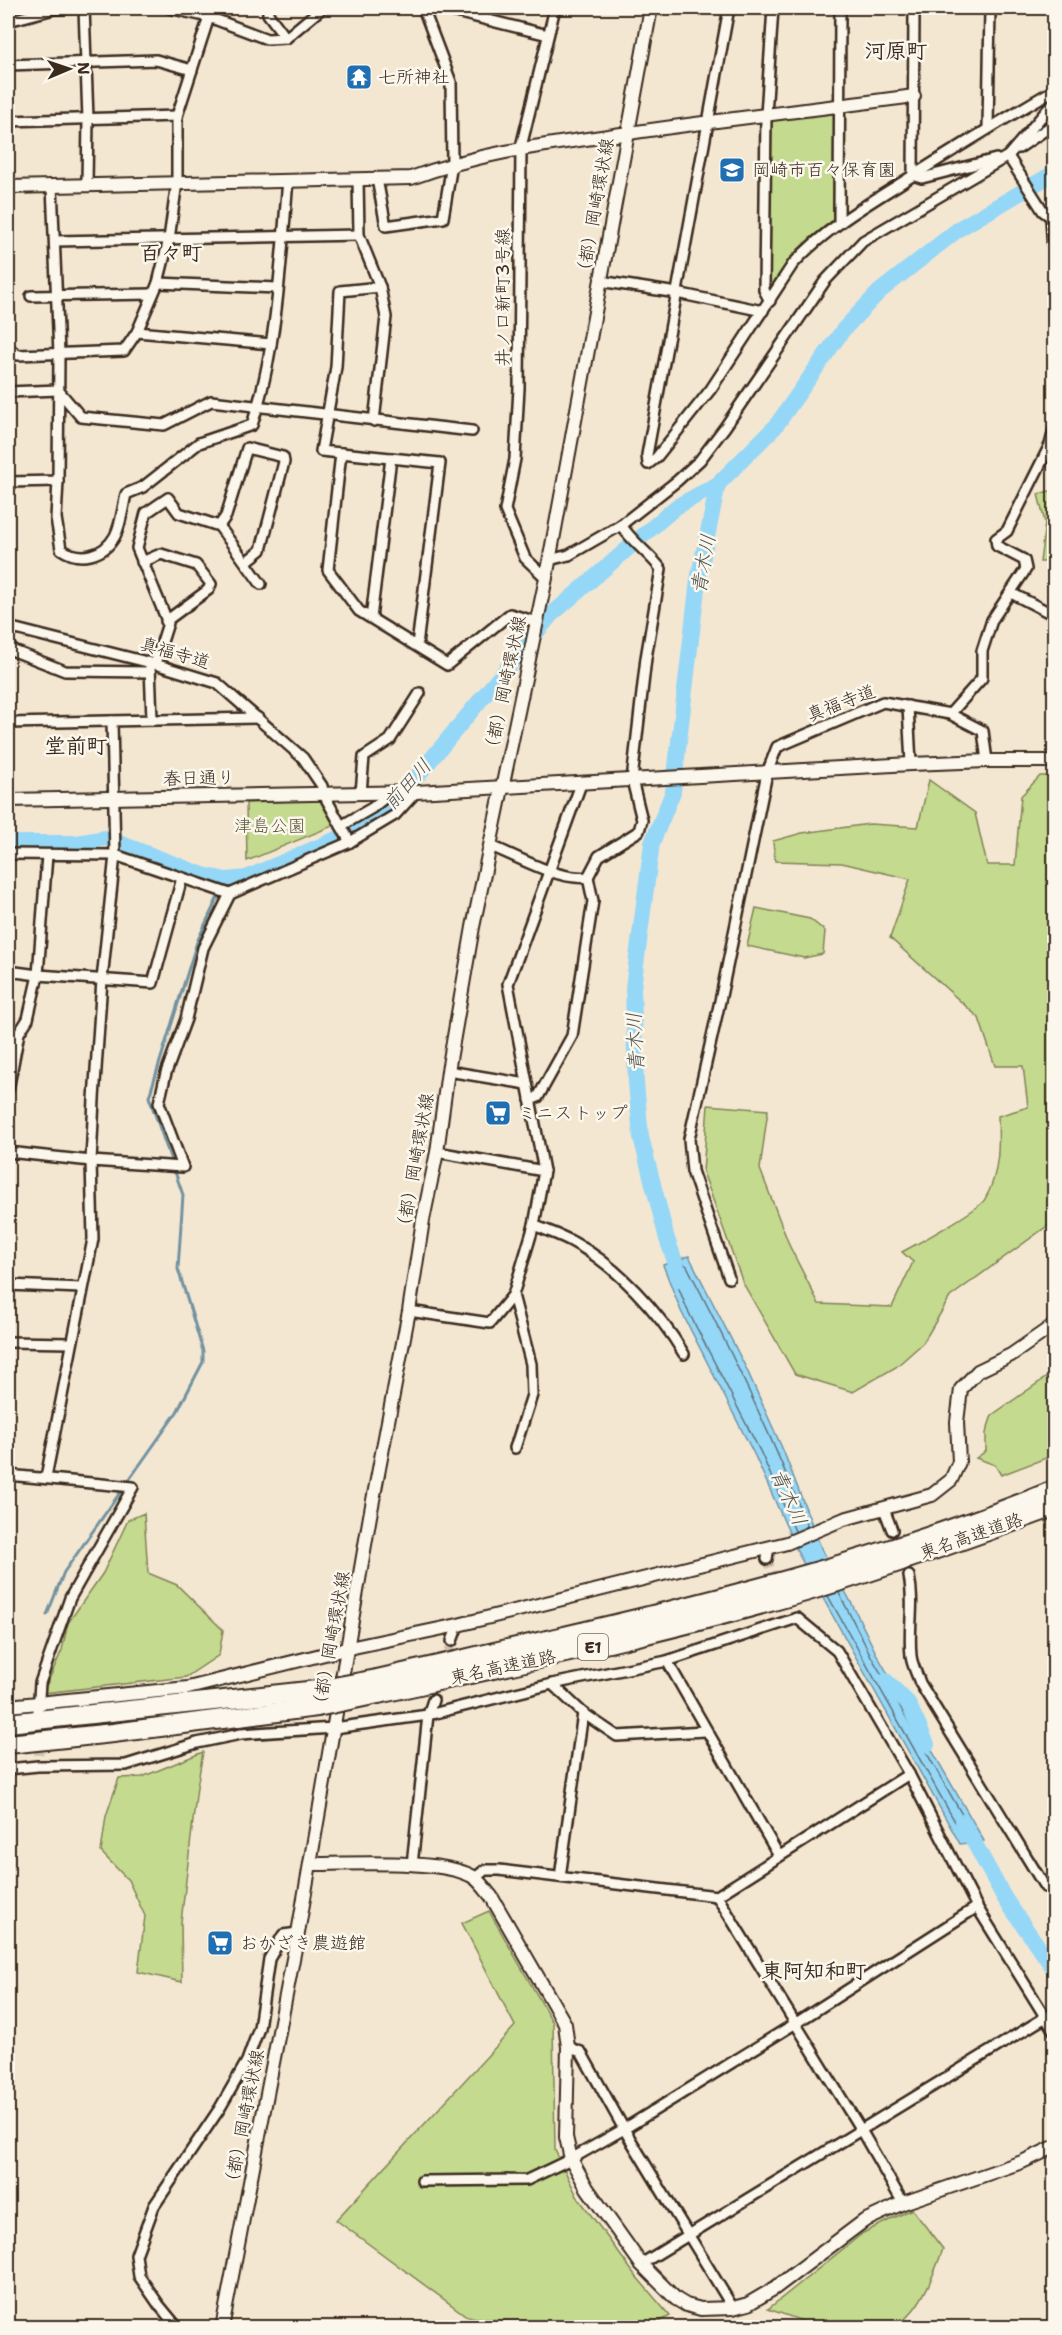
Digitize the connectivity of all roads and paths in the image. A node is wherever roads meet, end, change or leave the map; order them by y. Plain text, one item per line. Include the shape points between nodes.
1 (73, 8) edge
2 (84, 8) edge
3 (168, 8) edge
4 (268, 8) edge
5 (322, 8) edge
6 (423, 8) edge
7 (440, 8) edge
8 (555, 8) edge
9 (651, 8) edge
10 (729, 8) edge
11 (773, 8) edge
12 (840, 8) edge
13 (914, 8) edge
14 (990, 8) edge
15 (209, 17) junction
16 (8, 21) edge
17 (548, 35) junction
18 (286, 38) junction
19 (86, 62) junction
20 (8, 65) edge
21 (192, 70) junction
22 (1054, 90) edge
23 (914, 96) junction
24 (1054, 102) edge
25 (840, 106) junction
26 (766, 115) junction
27 (177, 116) junction
28 (88, 119) junction
29 (709, 121) junction
30 (8, 122) edge
31 (1054, 124) edge
32 (988, 128) junction
33 (627, 133) junction
34 (521, 147) junction
35 (1008, 156) junction
36 (452, 164) junction
37 (914, 175) junction
38 (377, 179) junction
39 (288, 180) junction
40 (358, 180) junction
41 (177, 182) junction
42 (87, 184) junction
43 (52, 186) junction
44 (8, 187) edge
45 (1053, 219) edge
46 (839, 222) junction
47 (359, 235) junction
48 (283, 238) junction
49 (169, 239) junction
50 (55, 241) junction
51 (1054, 267) edge
52 (600, 281) junction
53 (158, 283) junction
54 (380, 287) junction
55 (277, 288) junction
56 (677, 293) junction
57 (153, 294) junction
58 (57, 295) junction
59 (31, 296) dead end
60 (770, 301) junction
61 (763, 311) junction
62 (137, 332) junction
63 (271, 344) junction
64 (8, 348) edge
65 (59, 354) junction
66 (58, 390) junction
67 (8, 393) edge
68 (258, 405) junction
69 (326, 414) junction
70 (374, 421) junction
71 (1054, 430) edge
72 (472, 431) dead end
73 (341, 453) junction
74 (391, 458) junction
75 (58, 481) junction
76 (8, 482) edge
77 (621, 525) junction
78 (219, 526) junction
79 (549, 560) junction
80 (142, 562) junction
81 (246, 562) junction
82 (546, 578) junction
83 (261, 584) dead end
84 (1011, 593) junction
85 (1054, 615) edge
86 (371, 618) junction
87 (166, 621) junction
88 (536, 622) junction
89 (8, 627) edge
90 (8, 645) edge
91 (417, 645) junction
92 (152, 666) junction
93 (420, 693) dead end
94 (908, 706) junction
95 (950, 714) junction
96 (258, 718) junction
97 (152, 720) junction
98 (112, 721) junction
99 (8, 723) edge
100 (987, 761) junction
101 (1054, 761) edge
102 (911, 764) junction
103 (767, 773) junction
104 (634, 780) junction
105 (581, 784) junction
106 (502, 788) junction
107 (392, 792) junction
108 (416, 792) junction
109 (323, 793) junction
110 (361, 793) junction
111 (113, 798) junction
112 (8, 800) edge
113 (341, 826) junction
114 (350, 842) junction
115 (491, 846) junction
116 (8, 854) edge
117 (46, 855) junction
118 (115, 855) junction
119 (550, 871) junction
120 (182, 878) junction
121 (588, 878) junction
122 (230, 894) junction
123 (8, 971) edge
124 (38, 975) junction
125 (102, 980) junction
126 (448, 1071) junction
127 (527, 1084) junction
128 (8, 1090) edge
129 (530, 1100) junction
130 (8, 1152) edge
131 (437, 1152) junction
132 (91, 1161) junction
133 (544, 1171) junction
134 (534, 1225) junction
135 (729, 1278) dead end
136 (8, 1285) edge
137 (82, 1288) junction
138 (513, 1295) junction
139 (409, 1311) junction
140 (1054, 1325) edge
141 (8, 1342) edge
142 (71, 1343) junction
143 (684, 1353) dead end
144 (515, 1448) dead end
145 (8, 1475) edge
146 (46, 1477) junction
147 (1054, 1490) edge
148 (1054, 1507) edge
149 (884, 1509) junction
150 (892, 1530) tunnel mouth
151 (866, 1564) junction
152 (909, 1576) tunnel mouth
153 (788, 1611) dead end
154 (797, 1618) junction
155 (458, 1625) junction
156 (452, 1641) tunnel mouth
157 (349, 1648) junction
158 (667, 1660) junction
159 (552, 1684) junction
160 (317, 1698) junction
161 (433, 1700) dead end
162 (8, 1706) edge
163 (38, 1707) junction
164 (583, 1713) junction
165 (428, 1715) junction
166 (8, 1723) edge
167 (334, 1728) junction
168 (705, 1731) junction
169 (8, 1744) edge
170 (39, 1755) tunnel mouth
171 (38, 1766) junction
172 (8, 1769) edge
173 (909, 1774) junction
174 (779, 1856) junction
175 (310, 1864) junction
176 (412, 1865) junction
177 (560, 1876) junction
178 (475, 1878) junction
179 (1045, 1887) dead end
180 (717, 1896) junction
181 (977, 1907) junction
182 (298, 1933) junction
183 (1046, 2017) junction
184 (796, 2023) junction
185 (1054, 2031) edge
186 (568, 2047) junction
187 (624, 2129) junction
188 (861, 2130) junction
189 (1054, 2147) edge
190 (571, 2159) junction
191 (422, 2181) dead end
192 (903, 2203) junction
193 (689, 2235) junction
194 (641, 2264) junction
195 (733, 2308) junction
196 (178, 2328) edge
197 (222, 2328) edge

1 - 16 street
2 - 19 street
3 - 15 street
4 - 18 street via 268,14
5 - 18 street
6 - 36 street via 451,82
7 - 17 street
8 - 17 street, 井ノ口新町3号線
9 - 33 street, （都）岡崎環状線
10 - 29 street
11 - 26 street
12 - 25 street
13 - 23 street
14 - 32 street
15 - 18 street via 267,39
15 - 21 street
17 - 34 street, 井ノ口新町3号線
19 - 20 street
19 - 21 street via 156,60
19 - 28 street
21 - 27 street
22 - 32 street
23 - 25 street
23 - 37 street
24 - 35 street
25 - 26 street
25 - 46 street
26 - 29 street
26 - 60 street via 764,290
27 - 28 street
27 - 41 street
28 - 30 street
28 - 42 street
29 - 33 street
29 - 56 street
31 - 35 street
32 - 37 street
33 - 34 street
33 - 52 street, （都）岡崎環状線
34 - 36 street
34 - 82 street, 井ノ口新町3号線 via 519,388 506,510 525,558
35 - 37 street via 922,178
35 - 45 street via 1041,208
35 - 77 street via 863,241 825,280 700,460
36 - 38 street via 411,178
36 - 38 street via 442,218 386,226
37 - 46 street
38 - 40 street
39 - 40 street
39 - 41 street
39 - 48 street
40 - 47 street
41 - 42 street
41 - 49 street
42 - 43 street
43 - 44 street
43 - 50 street
45 - 51 street
46 - 60 street via 800,256
47 - 48 street
47 - 54 street
48 - 49 street
48 - 55 street
49 - 50 street
49 - 53 street
50 - 58 street
52 - 56 street
52 - 79 street, （都）岡崎環状線
53 - 55 street
53 - 57 street
54 - 69 street via 340,291 336,367
54 - 70 street via 386,317
55 - 63 street
56 - 61 street
56 - 61 street via 646,455 648,464 711,389
57 - 58 street
57 - 62 street
58 - 59 street
58 - 65 street
60 - 61 street
62 - 63 street
62 - 65 street via 124,351
63 - 68 street
64 - 65 street via 18,355
65 - 66 street
66 - 67 street
66 - 68 street via 81,417 164,425 211,401
66 - 75 street
68 - 69 street
68 - 75 street via 252,424 199,443 143,487 126,494 116,535 106,548 94,554 83,557 61,549 56,518
69 - 70 street
69 - 73 street via 321,451
70 - 72 street
71 - 84 street via 1007,531 996,539 997,546 1024,560 1026,569
73 - 74 street
73 - 86 street via 328,570 359,611
74 - 86 street
74 - 91 street via 440,463
75 - 76 street
77 - 79 street via 569,555
77 - 104 street via 661,569 646,658
78 - 80 street via 179,513 166,498 145,516 137,548
78 - 81 street
78 - 81 street via 226,516 247,448 283,457 261,550
79 - 82 street, （都）岡崎環状線
80 - 87 street
80 - 87 street via 161,554 196,565 211,584
81 - 83 street
82 - 88 street, （都）岡崎環状線
84 - 85 street
84 - 95 street via 992,620 982,651 982,678
86 - 91 street
87 - 92 street via 168,626
88 - 91 street via 510,614 447,665
88 - 106 street, （都）岡崎環状線
89 - 92 street, 真福寺道
90 - 92 street via 64,671
92 - 96 street, 真福寺道 via 217,683
92 - 97 street
93 - 110 street via 390,740 364,758
94 - 95 street, 真福寺道
94 - 102 street
94 - 103 street, 真福寺道 via 883,702 777,747
95 - 100 street, 真福寺道 via 983,731
96 - 97 street
96 - 109 street, 真福寺道 via 303,758
97 - 98 street
98 - 99 street
98 - 111 street
100 - 101 street
100 - 102 street
102 - 103 street
103 - 104 street
103 - 135 street, 真福寺道 via 689,1139 692,1172
104 - 105 street
104 - 121 street via 642,820 639,831 599,856
105 - 106 street
105 - 119 street
106 - 108 street
106 - 115 street, （都）岡崎環状線
107 - 108 street, 春日通り
107 - 110 street, 春日通り
107 - 113 street
108 - 114 street via 395,815
109 - 110 street, 春日通り
109 - 111 street, 春日通り
109 - 113 street, 真福寺道
111 - 112 street, 春日通り
111 - 118 street
113 - 114 street, 真福寺道
114 - 122 street
115 - 119 street
115 - 126 street, （都）岡崎環状線
116 - 117 street
117 - 118 street
117 - 124 street
118 - 120 street
118 - 125 street
119 - 121 street via 576,879
119 - 127 street via 508,984
120 - 122 street
120 - 125 street via 153,983
121 - 129 street via 593,901 572,1036 538,1097
122 - 132 street via 203,948 186,1019 159,1103 183,1167
123 - 124 street
124 - 125 street
124 - 128 street via 28,1019 19,1033
125 - 132 street
126 - 127 street
126 - 131 street, （都）岡崎環状線
127 - 129 street
129 - 133 street
130 - 132 street
131 - 133 street
131 - 139 street, （都）岡崎環状線
132 - 137 street via 93,1239
133 - 134 street
134 - 138 street
134 - 143 street via 574,1242 626,1280 672,1332
136 - 137 street
137 - 142 street
138 - 139 street via 490,1323
138 - 144 street via 531,1364 532,1395
139 - 157 street, （都）岡崎環状線
140 - 149 street via 1011,1355 978,1371 961,1389 957,1422 959,1462 951,1480 932,1495
141 - 142 street
142 - 146 street
145 - 146 street
146 - 163 street via 133,1487 70,1598 40,1683
147 - 151 highway, 東名高速道路 / E1
148 - 151 highway, 東名高速道路 / E1
149 - 150 street
149 - 155 street via 844,1519 768,1553
151 - 160 highway, 東名高速道路 / E1, bridge via 633,1638
152 - 179 street via 913,1596 911,1658 920,1683
153 - 154 street
154 - 158 street
154 - 173 street via 837,1651
155 - 156 street
155 - 157 street
157 - 163 street via 188,1688
157 - 167 street, （都）岡崎環状線
158 - 159 street
158 - 168 street
159 - 164 street
159 - 165 street
160 - 166 highway, 東名高速道路 / E1
160 - 169 highway, 東名高速道路 / E1 via 112,1733
161 - 165 street
162 - 163 street
164 - 168 street via 617,1736
164 - 177 street
165 - 167 street
165 - 176 street
167 - 171 street via 241,1734 126,1765
167 - 175 street, （都）岡崎環状線
168 - 174 street
170 - 171 street
171 - 172 street
173 - 174 street
173 - 181 street
174 - 180 street
175 - 176 street
175 - 182 street, （都）岡崎環状線
176 - 178 street via 451,1868
177 - 178 street via 485,1870
177 - 180 street
178 - 186 street via 491,1896 566,2024
180 - 184 street
181 - 183 street
181 - 184 street
182 - 196 street via 284,1935 269,1959 258,2028 247,2061 154,2206 136,2255 139,2276
182 - 197 street, （都）岡崎環状線
183 - 185 street
183 - 188 street
184 - 187 street
184 - 188 street
186 - 187 street via 581,2052
186 - 190 street via 566,2138
187 - 190 street
187 - 193 street
188 - 192 street
188 - 193 street
189 - 192 street
190 - 191 street via 527,2180
190 - 194 street
192 - 195 street via 864,2221 775,2288
193 - 194 street
193 - 195 street
194 - 195 street via 686,2305 701,2309

